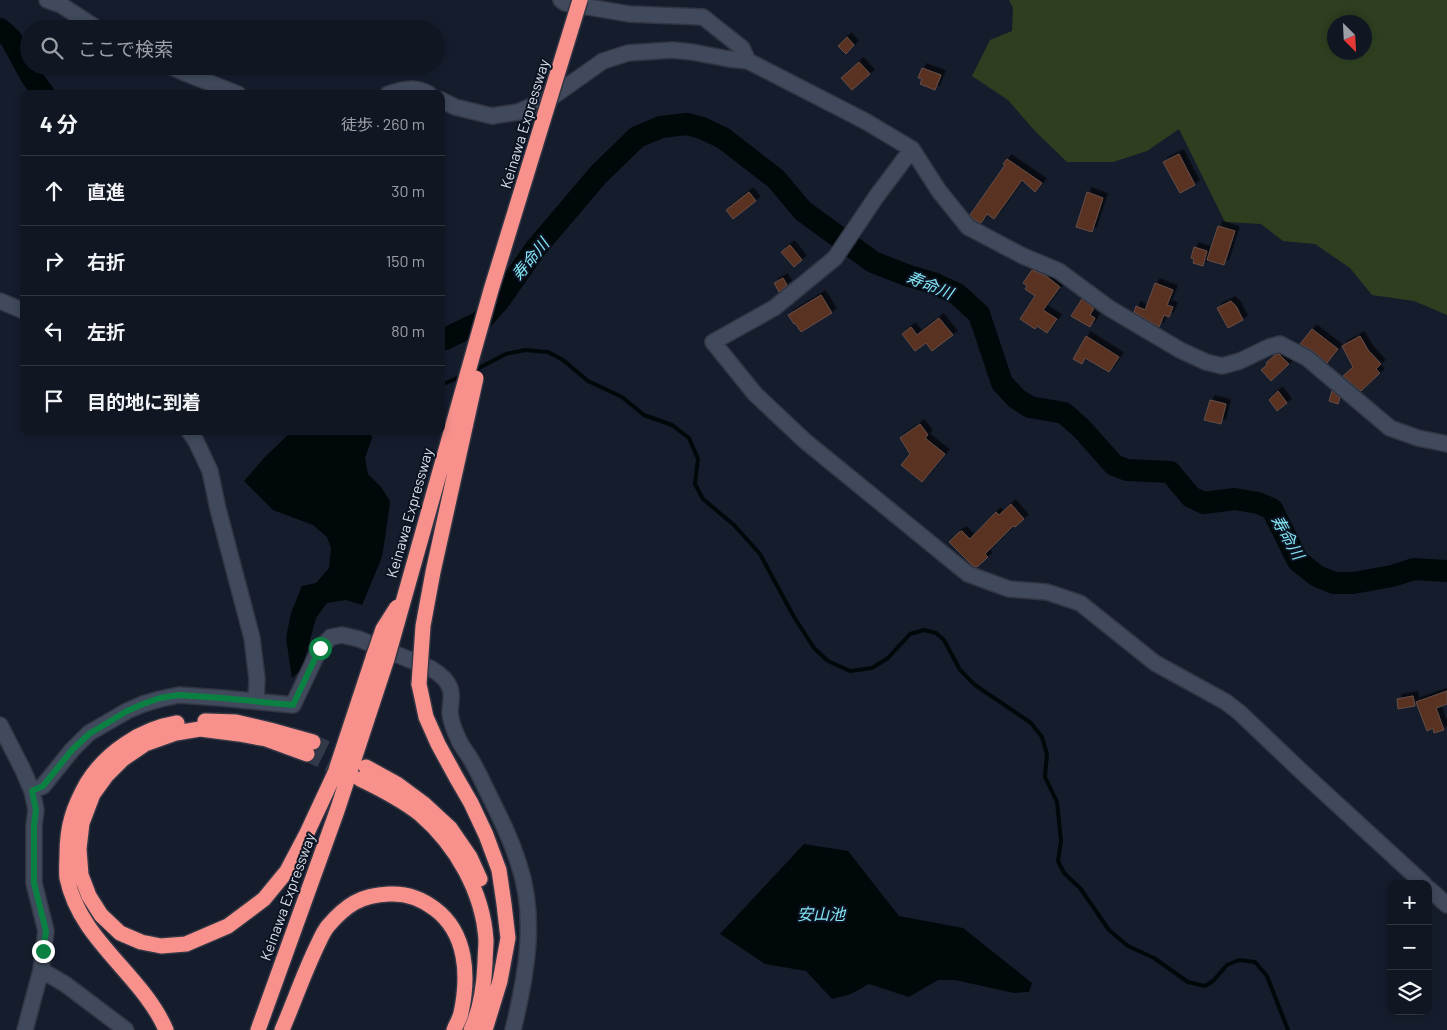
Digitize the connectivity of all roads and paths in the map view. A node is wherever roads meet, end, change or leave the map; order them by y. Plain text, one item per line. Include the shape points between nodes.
1 (47, 0) edge
2 (562, 0) edge
3 (580, 0) edge
4 (84, 20) edge
5 (748, 62) junction
6 (188, 75) edge
7 (227, 90) edge
8 (402, 90) edge
9 (423, 90) edge
10 (445, 102) edge
11 (912, 149) junction
12 (491, 290) junction
13 (0, 301) edge
14 (20, 309) edge
15 (192, 435) edge
16 (1447, 444) edge
17 (381, 657) junction
18 (256, 701) junction
19 (2, 733) edge
20 (32, 791) junction
21 (1420, 880) edge
22 (1432, 892) edge
23 (1447, 905) edge
24 (41, 970) junction
25 (500, 981) junction
26 (25, 1030) edge
27 (126, 1030) edge
28 (166, 1030) edge
29 (258, 1030) edge
30 (282, 1030) edge
31 (454, 1030) edge
32 (471, 1030) edge
33 (485, 1030) edge
34 (513, 1030) edge

1 - 4 street
2 - 5 street via 629,14 704,17 742,48
3 - 12 highway, Keinawa Expressway, bridge
5 - 10 street via 686,51 628,53 603,61 552,97 518,112 492,116
5 - 11 street via 866,121
6 - 7 street
8 - 9 street
11 - 16 street via 968,227 1058,271 1109,308 1180,350 1222,366 1280,344 1307,358 1390,428
11 - 21 street via 835,258 774,308 713,342 755,394 805,441 968,574 1009,589 1047,592 1080,603 1155,663 1240,713
12 - 17 highway, Keinawa Expressway, bridge via 407,590
12 - 25 highway, bridge via 482,348 426,608 419,684 426,717 472,803 499,870 508,938
13 - 14 street
15 - 18 street via 210,472 252,638
17 - 28 highway via 334,773 287,871 264,899 228,926 186,944 161,946 120,933 101,915 81,875 79,849 82,823 93,794 122,759 146,744 176,733 200,729 310,748 270,730 236,722 197,720 171,724 142,734 117,750 93,773 81,793 69,823 67,876 73,897 96,938 150,1000
17 - 29 highway, Keinawa Expressway via 337,811
18 - 20 street via 179,695 143,704 89,734 43,786
18 - 34 street via 293,705 320,648 331,637 342,634 430,668 448,684 453,726 505,830 520,865 526,892 529,934
19 - 20 street
20 - 24 street via 36,810 34,883 46,931
22 - 23 street
24 - 26 street
24 - 27 street
25 - 32 highway via 494,929 483,888 470,857 450,828 424,804 396,784 363,773 419,814 444,838 465,870 480,905 486,940 484,984 477,1018
25 - 33 highway
30 - 31 highway via 326,928 358,900 380,894 400,894 427,902 444,915 461,944 465,980 461,1014

